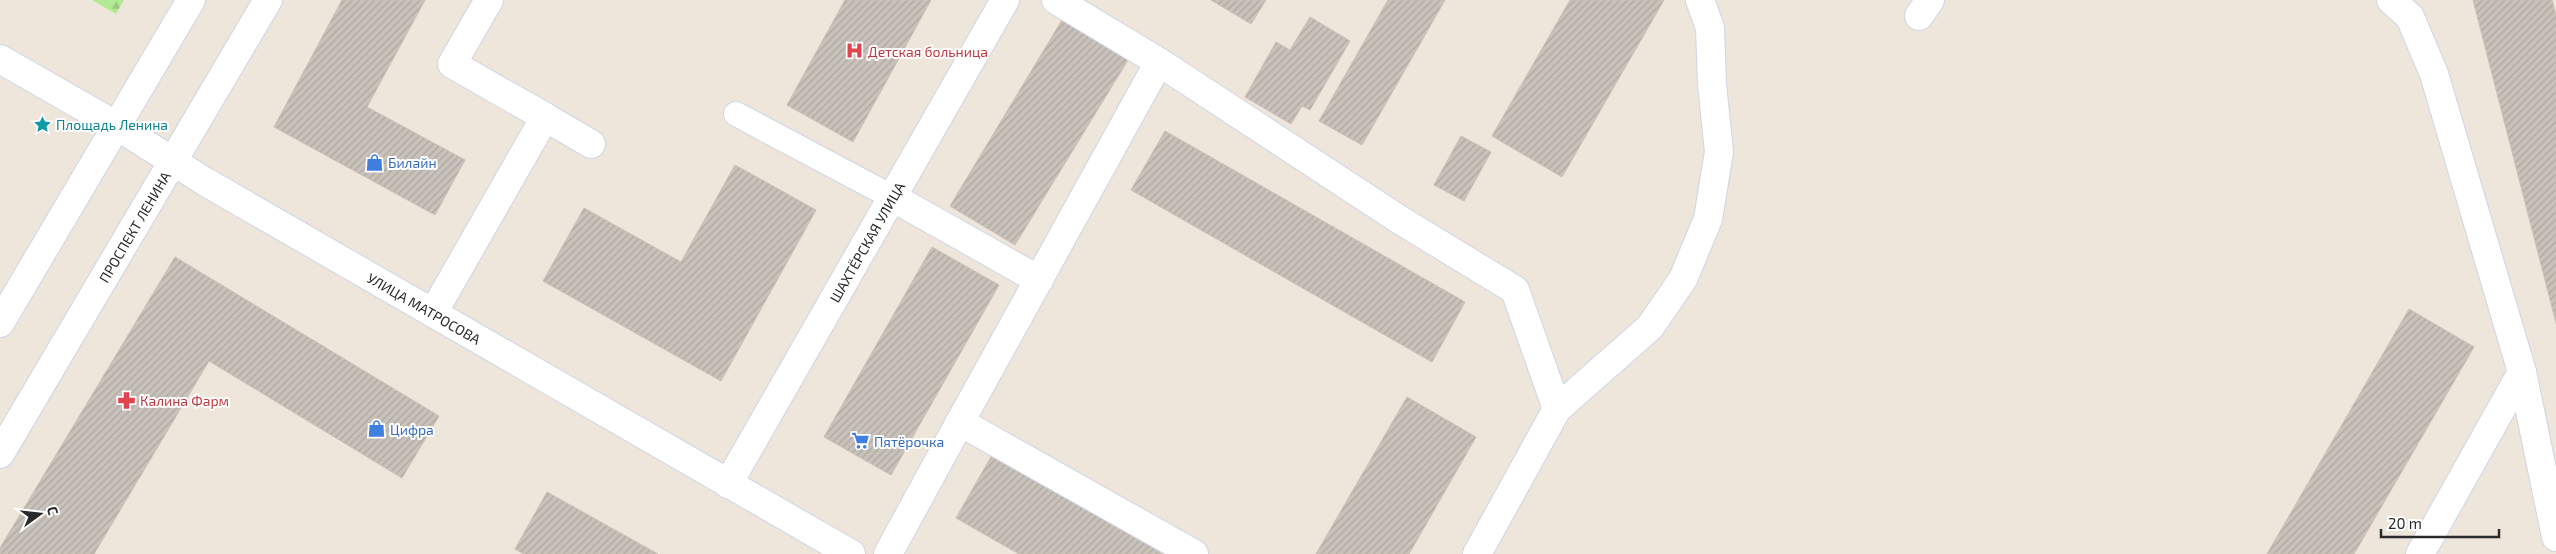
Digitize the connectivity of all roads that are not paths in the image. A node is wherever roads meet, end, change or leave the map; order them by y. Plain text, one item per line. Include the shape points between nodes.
1 (191, 0) edge
2 (268, 0) edge
3 (489, 0) edge
4 (1005, 0) edge
5 (1056, 0) edge
6 (1700, 0) edge
7 (2391, 0) edge
8 (0, 59) edge
9 (1159, 62) junction
10 (736, 114) dead end
11 (545, 117) junction
12 (117, 126) junction
13 (592, 144) dead end
14 (172, 162) junction
15 (892, 197) junction
16 (1039, 280) junction
17 (433, 314) junction
18 (0, 323) edge
19 (2522, 372) junction
20 (1558, 409) junction
21 (960, 422) junction
22 (0, 454) edge
23 (728, 484) junction
24 (2556, 537) edge
25 (851, 554) edge
26 (888, 554) edge
27 (1194, 554) edge
28 (1477, 554) edge
29 (2420, 554) edge

1 - 12 street
2 - 14 street, ПРОСПЕКТ ЛЕНИНА
3 - 11 street via 452,64
4 - 15 street, ШАХТЁРСКАЯ УЛИЦА
5 - 9 street
6 - 20 street via 1710,28 1719,152 1708,219 1684,279 1650,327
7 - 19 street via 2410,17 2434,74
8 - 12 street, УЛИЦА МАТРОСОВА
9 - 16 street
9 - 20 street via 1400,220 1515,290
10 - 15 lane
11 - 13 street
11 - 17 street
12 - 14 street, УЛИЦА МАТРОСОВА
12 - 18 street
14 - 17 street, УЛИЦА МАТРОСОВА
14 - 22 street, ПРОСПЕКТ ЛЕНИНА
15 - 16 street
15 - 23 street, ШАХТЁРСКАЯ УЛИЦА
16 - 21 street
17 - 23 street, УЛИЦА МАТРОСОВА
19 - 24 street
19 - 29 street
20 - 28 street
21 - 26 street
21 - 27 street
23 - 25 street, УЛИЦА МАТРОСОВА

